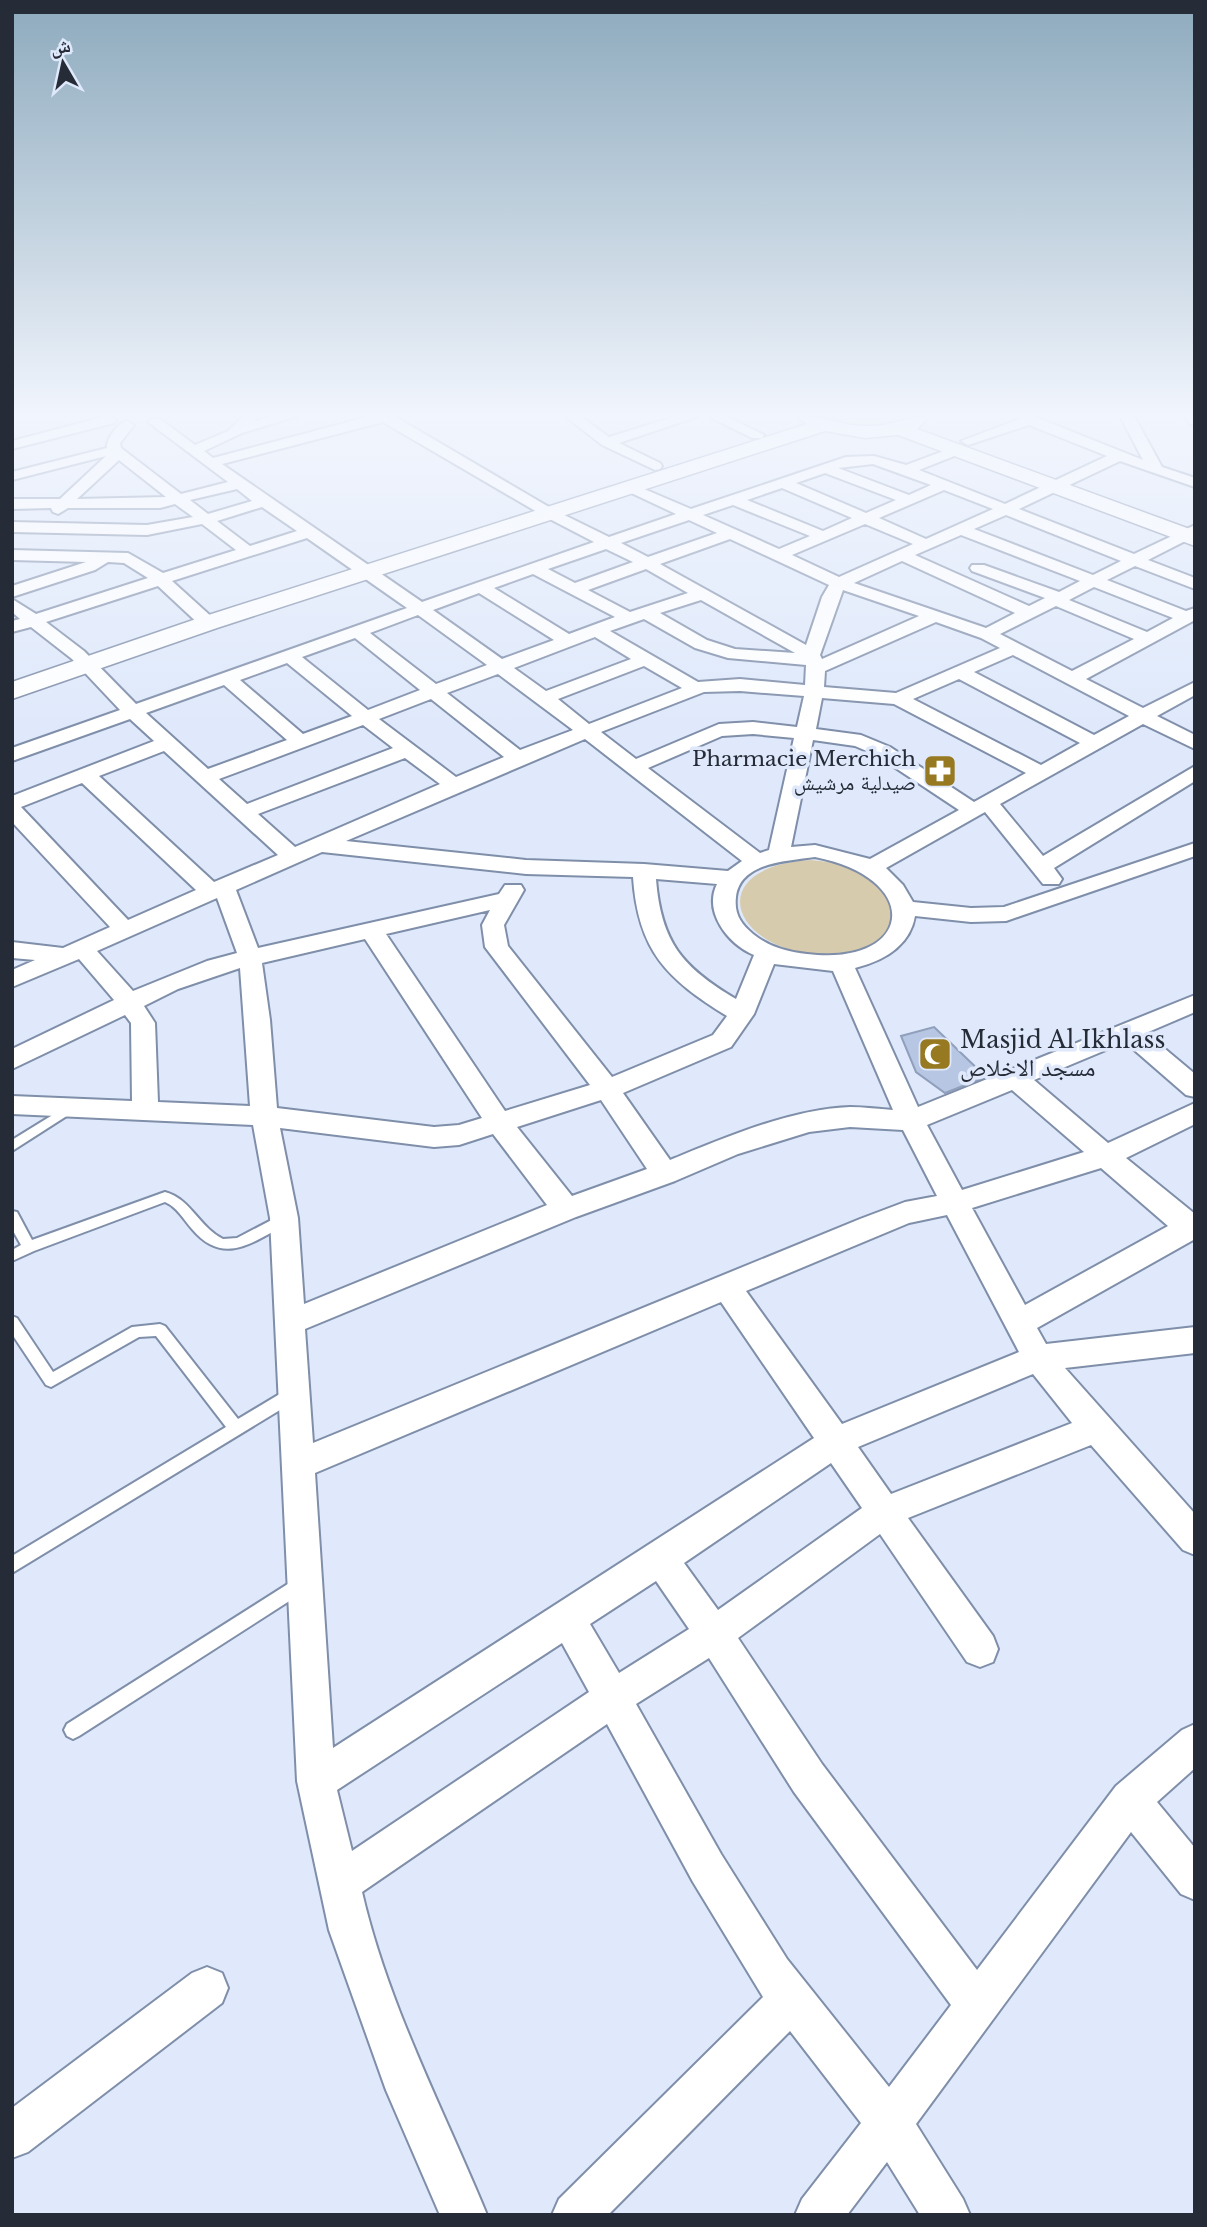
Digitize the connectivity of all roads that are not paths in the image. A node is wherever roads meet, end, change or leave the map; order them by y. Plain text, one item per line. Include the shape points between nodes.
1 (49, 520) edge
2 (201, 520) edge
3 (207, 520) edge
4 (291, 520) edge
5 (508, 520) edge
6 (563, 520) edge
7 (672, 520) edge
8 (697, 520) edge
9 (783, 520) edge
10 (863, 520) edge
11 (872, 520) edge
12 (981, 520) edge
13 (1034, 520) edge
14 (1160, 520) edge
15 (12, 527) edge
16 (43, 528) junction
17 (961, 529) junction
18 (124, 531) junction
19 (309, 532) junction
20 (1192, 532) edge
21 (728, 534) junction
22 (823, 536) junction
23 (606, 543) junction
24 (925, 544) junction
25 (246, 550) junction
26 (1018, 552) junction
27 (18, 555) edge
28 (901, 555) junction
29 (105, 556) junction
30 (777, 556) junction
31 (1136, 560) junction
32 (645, 562) junction
33 (362, 567) junction
34 (534, 568) junction
35 (978, 568) junction
36 (160, 579) junction
37 (953, 580) junction
38 (1092, 581) junction
39 (839, 583) junction
40 (1195, 584) edge
41 (481, 587) junction
42 (575, 589) junction
43 (12, 592) edge
44 (702, 594) junction
45 (1056, 598) junction
46 (12, 604) edge
47 (421, 609) junction
48 (1029, 612) junction
49 (637, 615) junction
50 (1191, 615) edge
51 (935, 616) junction
52 (204, 618) junction
53 (33, 621) junction
54 (12, 627) edge
55 (595, 630) junction
56 (357, 631) junction
57 (987, 634) junction
58 (1149, 639) junction
59 (568, 641) junction
60 (1014, 648) junction
61 (289, 654) junction
62 (647, 659) junction
63 (82, 660) junction
64 (813, 661) junction
65 (500, 667) junction
66 (961, 673) junction
67 (12, 677) edge
68 (226, 677) junction
69 (1074, 678) junction
70 (1195, 687) edge
71 (695, 688) junction
72 (12, 691) edge
73 (437, 691) junction
74 (814, 691) junction
75 (544, 698) junction
76 (898, 699) junction
77 (131, 710) junction
78 (1144, 715) junction
79 (366, 718) junction
80 (588, 731) junction
81 (804, 733) junction
82 (166, 743) junction
83 (302, 743) junction
84 (1095, 743) junction
85 (1195, 743) edge
86 (407, 750) junction
87 (12, 755) edge
88 (518, 758) junction
89 (634, 767) junction
90 (1042, 772) junction
91 (1195, 772) edge
92 (85, 775) junction
93 (204, 778) junction
94 (455, 786) junction
95 (12, 803) edge
96 (980, 806) junction
97 (12, 809) edge
98 (242, 813) junction
99 (320, 845) junction
100 (1195, 849) edge
101 (779, 854) junction
102 (293, 857) junction
103 (755, 861) junction
104 (526, 867) junction
105 (870, 867) junction
106 (1040, 867) junction
107 (644, 871) junction
108 (730, 878) junction
109 (217, 888) junction
110 (1065, 894) junction
111 (509, 899) junction
112 (905, 908) junction
113 (124, 929) junction
114 (371, 929) junction
115 (13, 952) edge
116 (73, 952) junction
117 (766, 954) junction
118 (250, 957) junction
119 (842, 964) junction
120 (12, 979) edge
121 (130, 1003) junction
122 (1195, 1003) edge
123 (742, 1014) junction
124 (1128, 1031) junction
125 (12, 1060) edge
126 (1016, 1079) junction
127 (607, 1088) junction
128 (1195, 1088) edge
129 (12, 1105) edge
130 (72, 1107) junction
131 (145, 1110) junction
132 (1195, 1113) edge
133 (264, 1116) junction
134 (911, 1121) junction
135 (500, 1124) junction
136 (12, 1146) edge
137 (1105, 1156) junction
138 (664, 1174) junction
139 (955, 1203) junction
140 (566, 1209) junction
141 (12, 1216) edge
142 (284, 1218) junction
143 (1192, 1227) edge
144 (29, 1247) junction
145 (12, 1256) edge
146 (727, 1287) junction
147 (12, 1322) edge
148 (291, 1322) junction
149 (1018, 1324) junction
150 (1195, 1340) edge
151 (1038, 1358) junction
152 (295, 1392) junction
153 (236, 1428) junction
154 (1096, 1428) junction
155 (835, 1442) junction
156 (299, 1464) junction
157 (884, 1512) junction
158 (1195, 1539) edge
159 (660, 1559) junction
160 (12, 1565) edge
161 (306, 1581) junction
162 (567, 1617) junction
163 (714, 1634) junction
164 (980, 1649) dead end
165 (612, 1698) junction
166 (73, 1730) dead end
167 (1195, 1743) edge
168 (316, 1781) junction
169 (1130, 1800) junction
170 (1195, 1880) edge
171 (340, 1883) junction
172 (207, 1988) dead end
173 (791, 1999) junction
174 (978, 2007) junction
175 (889, 2123) junction
176 (12, 2136) edge
177 (464, 2215) edge
178 (575, 2215) edge
179 (818, 2215) edge
180 (947, 2215) edge

1 - 16 street
2 - 18 street
3 - 25 street
4 - 19 street
5 - 33 street
6 - 23 street
7 - 23 street
8 - 21 street
9 - 22 street
10 - 22 street
11 - 24 street
12 - 17 street
13 - 31 street
14 - 20 street
15 - 16 street
16 - 18 street
16 - 27 street
17 - 24 street
17 - 26 street
18 - 29 street
19 - 25 street
19 - 33 street
20 - 31 street
21 - 30 street
21 - 32 street
22 - 30 street
23 - 32 street
23 - 34 street
24 - 28 street
25 - 36 street
26 - 35 street
26 - 38 street
27 - 29 street
28 - 37 street
28 - 39 street
29 - 36 street via 128,558
29 - 43 street via 89,567
30 - 39 street
31 - 38 street
31 - 40 street
32 - 42 street
32 - 44 street
33 - 47 street
33 - 52 street
34 - 41 street
34 - 42 street
35 - 37 street
35 - 45 street
36 - 52 street
36 - 53 street
37 - 48 street
38 - 45 street
38 - 50 street
39 - 51 street
39 - 64 street via 830,597
41 - 47 street
41 - 59 street
42 - 49 street
44 - 49 street
44 - 64 street
45 - 48 street
45 - 58 street
46 - 53 street
47 - 56 street
47 - 65 street
48 - 57 street
49 - 55 street
49 - 64 street via 734,654
50 - 58 street
51 - 57 street
51 - 64 street
52 - 63 street
53 - 54 street
53 - 63 street
55 - 59 street
55 - 62 street
56 - 61 street
56 - 73 street
57 - 60 street
58 - 69 street
59 - 65 street
60 - 66 street
60 - 69 street
61 - 68 street
61 - 79 street
62 - 71 street
62 - 75 street
63 - 67 street
63 - 72 street
63 - 77 street
64 - 74 street
65 - 73 street
65 - 75 street
66 - 76 street
66 - 84 street
68 - 77 street
68 - 83 street
69 - 78 street
70 - 78 street
71 - 74 street via 724,684
71 - 80 street
73 - 79 street
73 - 88 street
74 - 76 street
74 - 81 street
75 - 80 street
76 - 90 street
77 - 82 street
77 - 87 street
78 - 84 street
78 - 85 street
79 - 83 street
79 - 86 street
80 - 88 street
80 - 89 street
81 - 89 street via 719,730
81 - 96 street via 861,741
81 - 101 street
82 - 92 street
82 - 93 street
83 - 93 street
84 - 90 street
86 - 94 street
86 - 98 street
88 - 94 street
89 - 103 street
90 - 96 street
91 - 106 street
92 - 95 street
92 - 109 street
93 - 98 street
94 - 99 street
96 - 105 street
96 - 106 street
97 - 113 street
98 - 102 street
99 - 102 street
99 - 104 street
100 - 110 street
101 - 103 street
101 - 105 street via 815,851
102 - 109 street
103 - 108 street
104 - 107 street
104 - 111 street
105 - 112 street via 898,892
106 - 110 street
107 - 108 street
107 - 123 street via 648,920 661,952 681,974
108 - 117 street via 722,893 729,927
109 - 113 street
109 - 118 street
110 - 112 street via 1006,914
111 - 114 street
111 - 127 street via 493,925 497,947
112 - 119 street via 900,933 878,953
113 - 116 street
114 - 118 street
114 - 135 street
115 - 116 street
116 - 120 street
116 - 121 street
117 - 119 street via 803,964
117 - 123 street
118 - 121 street via 204,970
118 - 133 street
119 - 134 street
121 - 125 street
121 - 131 street via 143,1023
122 - 124 street
123 - 127 street via 722,1041
124 - 126 street
124 - 128 street
126 - 134 street
126 - 137 street
127 - 135 street
127 - 138 street
129 - 130 street
130 - 131 street
130 - 136 lane
131 - 133 street
132 - 137 street
133 - 135 street via 434,1137
133 - 142 street
134 - 138 street via 850,1117 808,1122
134 - 139 street
135 - 140 street
137 - 139 street
137 - 143 street
138 - 140 street
139 - 146 street via 905,1213
139 - 149 street
140 - 148 street
141 - 144 lane
142 - 144 lane via 237,1244 217,1245 180,1203 165,1197
142 - 148 street
143 - 149 street
144 - 145 lane
146 - 155 street
146 - 156 street
147 - 153 lane via 51,1381 137,1331 160,1329
148 - 152 street
149 - 151 street
150 - 151 street
151 - 154 street
151 - 155 street
152 - 153 lane
152 - 156 street
153 - 160 lane
154 - 157 street
154 - 158 street
155 - 157 street
155 - 159 street
156 - 161 street
157 - 163 street
157 - 164 street
159 - 162 street
159 - 163 street
161 - 166 lane
161 - 168 street
162 - 165 street
162 - 168 street
163 - 165 street
163 - 174 street via 808,1778
165 - 171 street
165 - 173 street via 707,1868
167 - 169 street
168 - 171 street
169 - 170 street
169 - 174 street
171 - 177 street via 350,1930 408,2090
172 - 176 street
173 - 175 street
173 - 178 street
174 - 175 street
175 - 179 street
175 - 180 street

